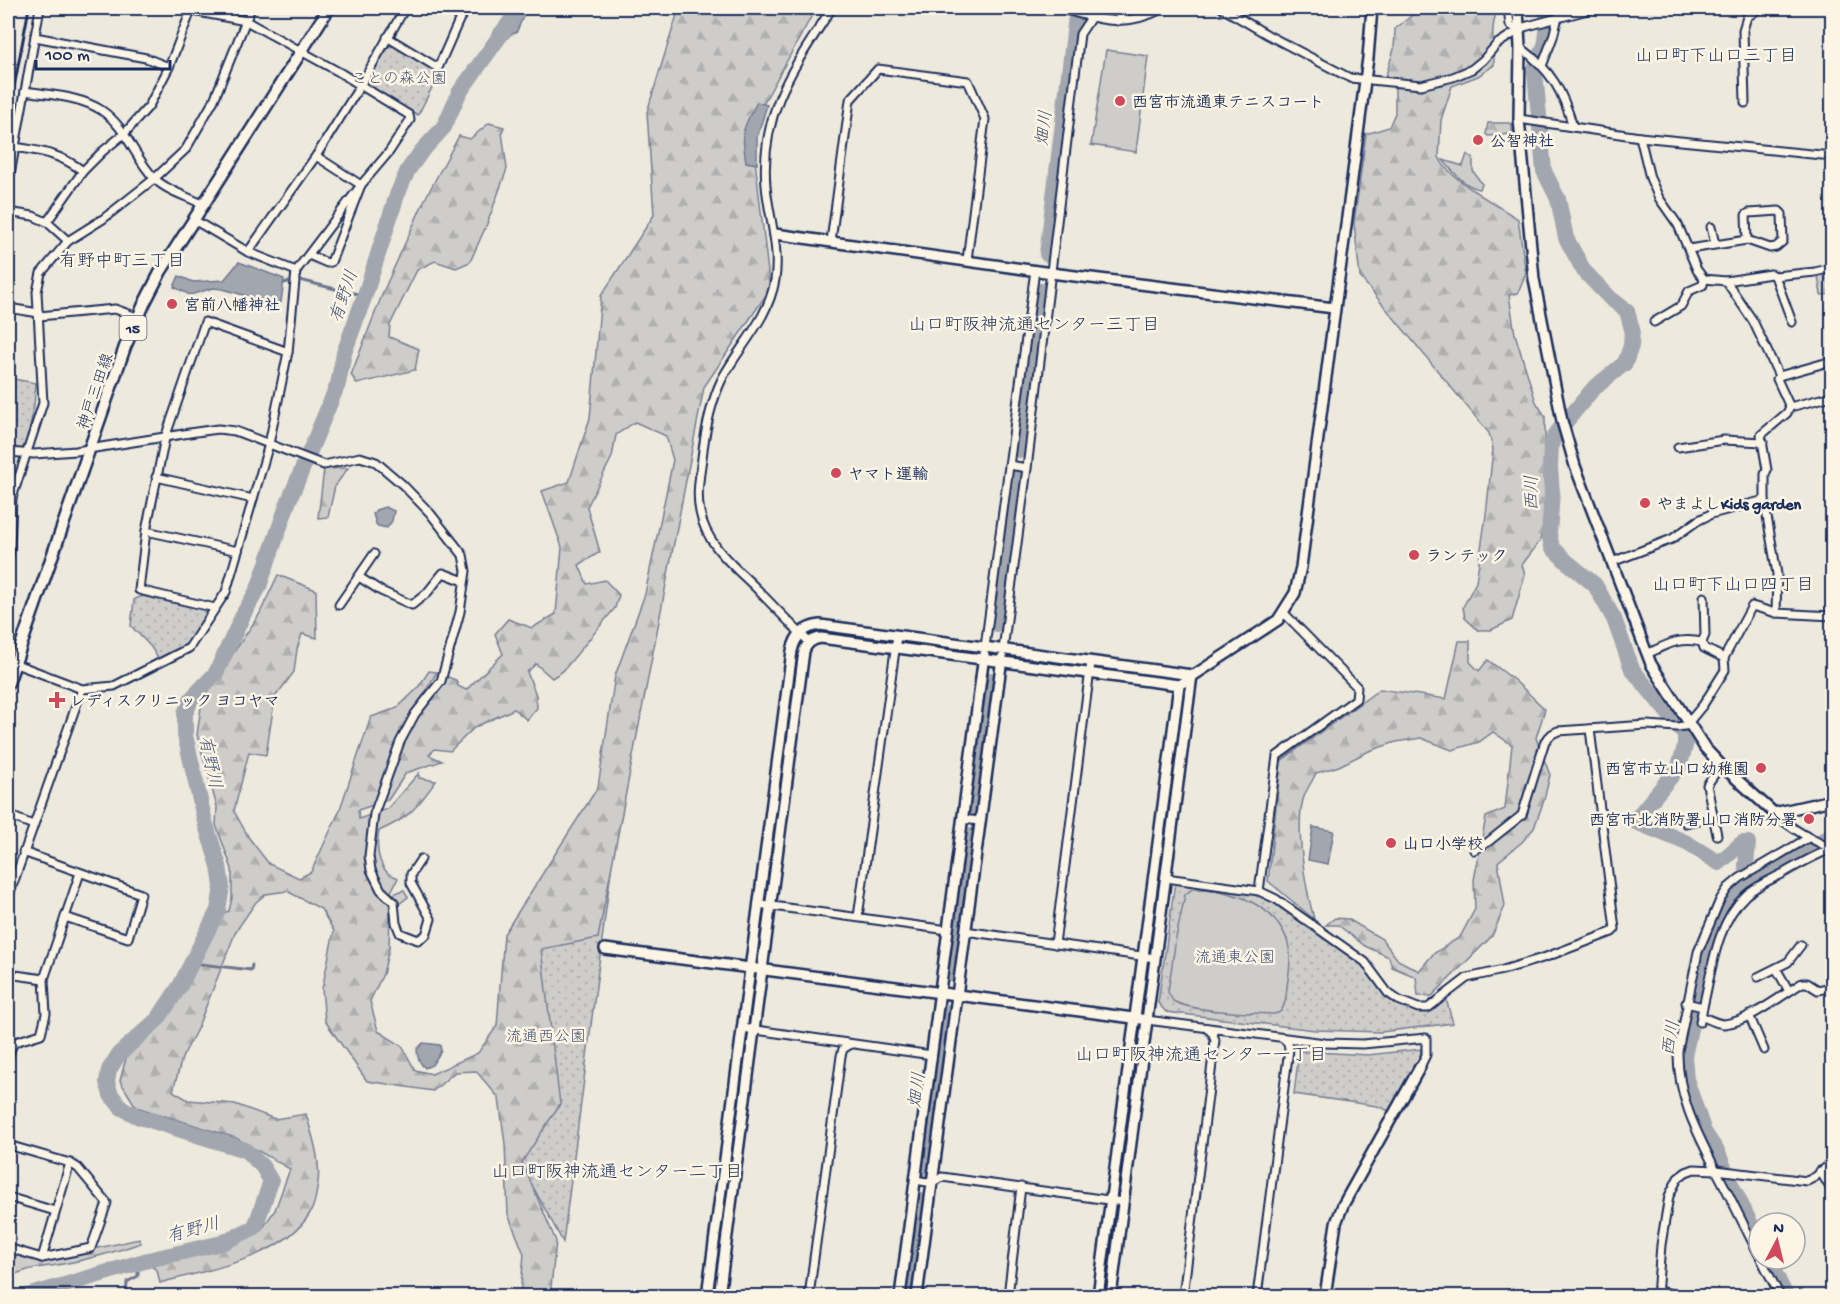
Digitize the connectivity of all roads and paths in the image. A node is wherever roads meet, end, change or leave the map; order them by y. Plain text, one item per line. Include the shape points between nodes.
1 (40, 8) edge
2 (177, 8) edge
3 (251, 8) edge
4 (329, 8) edge
5 (405, 8) edge
6 (469, 8) edge
7 (832, 8) edge
8 (1059, 8) edge
9 (1124, 8) edge
10 (1164, 8) edge
11 (1222, 8) edge
12 (1372, 8) edge
13 (1508, 8) edge
14 (1518, 8) edge
15 (1595, 8) edge
16 (1760, 8) edge
17 (192, 9) edge
18 (1092, 16) junction
19 (1556, 18) junction
20 (246, 21) junction
21 (1117, 21) junction
22 (1519, 30) junction
23 (35, 37) junction
24 (387, 37) junction
25 (1520, 47) junction
26 (301, 52) junction
27 (1541, 65) junction
28 (169, 67) junction
29 (1364, 80) junction
30 (360, 86) junction
31 (25, 91) junction
32 (1745, 103) dead end
33 (1519, 119) junction
34 (1573, 127) junction
35 (124, 134) junction
36 (1640, 137) junction
37 (14, 147) junction
38 (316, 156) junction
39 (1833, 156) edge
40 (83, 171) junction
41 (154, 179) junction
42 (361, 185) junction
43 (8, 186) edge
44 (204, 205) junction
45 (8, 212) edge
46 (335, 218) junction
47 (194, 220) junction
48 (47, 222) junction
49 (346, 223) junction
50 (1711, 227) dead end
51 (775, 234) junction
52 (1747, 240) junction
53 (68, 241) junction
54 (831, 241) junction
55 (1715, 244) junction
56 (1689, 249) junction
57 (248, 252) junction
58 (309, 255) junction
59 (967, 260) junction
60 (1833, 268) edge
61 (1035, 270) junction
62 (296, 271) junction
63 (1051, 272) junction
64 (1775, 276) junction
65 (1704, 279) junction
66 (1726, 281) junction
67 (8, 308) edge
68 (1334, 308) junction
69 (39, 315) junction
70 (137, 317) junction
71 (1654, 322) dead end
72 (1792, 322) dead end
73 (288, 352) junction
74 (1833, 361) edge
75 (1779, 376) junction
76 (1833, 396) edge
77 (1790, 407) junction
78 (165, 438) junction
79 (1763, 442) junction
80 (269, 444) junction
81 (1678, 447) dead end
82 (90, 449) junction
83 (8, 452) edge
84 (26, 453) junction
85 (1009, 465) junction
86 (1027, 468) junction
87 (156, 477) junction
88 (253, 499) junction
89 (1765, 500) junction
90 (146, 531) junction
91 (238, 551) junction
92 (374, 554) dead end
93 (8, 562) edge
94 (1612, 562) junction
95 (359, 577) junction
96 (464, 581) junction
97 (1704, 597) dead end
98 (339, 605) dead end
99 (215, 608) junction
100 (1776, 613) junction
101 (1284, 614) junction
102 (1833, 616) edge
103 (801, 633) junction
104 (897, 636) junction
105 (809, 642) junction
106 (1702, 642) junction
107 (985, 647) junction
108 (895, 648) junction
109 (1002, 650) junction
110 (1647, 654) junction
111 (1724, 658) junction
112 (983, 660) junction
113 (1001, 662) junction
114 (1091, 662) junction
115 (11, 663) edge
116 (1090, 674) junction
117 (1192, 675) junction
118 (8, 683) edge
119 (1179, 685) junction
120 (82, 689) junction
121 (1690, 724) junction
122 (1590, 729) junction
123 (1721, 765) junction
124 (1833, 800) edge
125 (1774, 813) junction
126 (8, 815) edge
127 (1713, 817) junction
128 (962, 819) junction
129 (980, 821) junction
130 (1686, 824) dead end
131 (33, 825) junction
132 (1717, 835) dead end
133 (1809, 838) junction
134 (1831, 848) edge
135 (1474, 850) dead end
136 (23, 852) junction
137 (421, 859) dead end
138 (80, 873) junction
139 (1166, 878) junction
140 (1259, 891) junction
141 (8, 898) edge
142 (758, 904) junction
143 (770, 906) junction
144 (65, 917) junction
145 (858, 917) junction
146 (948, 930) junction
147 (965, 931) junction
148 (1055, 944) junction
149 (1801, 945) dead end
150 (605, 949) dead end
151 (1143, 956) junction
152 (1155, 958) junction
153 (750, 969) junction
154 (762, 970) junction
155 (1777, 970) junction
156 (8, 974) edge
157 (1758, 977) dead end
158 (44, 980) junction
159 (1833, 987) edge
160 (1789, 991) junction
161 (940, 993) junction
162 (957, 994) junction
163 (1687, 1004) junction
164 (1702, 1007) junction
165 (1749, 1015) junction
166 (1135, 1018) junction
167 (1148, 1020) junction
168 (742, 1028) junction
169 (1207, 1028) junction
170 (754, 1030) junction
171 (1283, 1038) junction
172 (851, 1044) junction
173 (9, 1047) edge
174 (1764, 1050) dead end
175 (932, 1055) junction
176 (8, 1059) edge
177 (1420, 1066) joint
178 (8, 1144) edge
179 (1833, 1162) edge
180 (70, 1163) junction
181 (1718, 1170) junction
182 (1820, 1171) junction
183 (915, 1180) junction
184 (933, 1183) junction
185 (1021, 1187) junction
186 (1833, 1191) edge
187 (8, 1197) edge
188 (1111, 1200) junction
189 (1123, 1202) junction
190 (55, 1211) junction
191 (1747, 1230) edge
192 (8, 1248) edge
193 (42, 1258) junction
194 (1767, 1271) edge
195 (1657, 1294) edge
196 (707, 1296) edge
197 (719, 1296) edge
198 (809, 1296) edge
199 (900, 1296) edge
200 (917, 1296) edge
201 (1008, 1296) edge
202 (1098, 1296) edge
203 (1111, 1296) edge
204 (1183, 1296) edge
205 (1257, 1296) edge
206 (1325, 1296) edge
207 (1682, 1296) edge
208 (1780, 1296) edge

1 - 23 street
2 - 17 street
3 - 20 street
4 - 26 main road, 神戸三田線 / 15
5 - 24 street
6 - 24 street via 460,18 440,70
7 - 51 street via 792,71 771,118 766,167
8 - 18 street
9 - 21 street
10 - 21 street via 1128,22
11 - 29 street via 1339,73
12 - 29 street
13 - 22 street via 1510,24
14 - 22 street
15 - 19 street
16 - 32 street via 1747,17 1743,30
17 - 20 street
17 - 28 street
18 - 21 street
18 - 63 street via 1080,34
19 - 22 street
19 - 27 street
20 - 26 street
20 - 41 street via 214,100 186,149
22 - 25 street
22 - 29 street via 1497,44 1472,69 1453,77 1421,85
23 - 28 street via 146,58
23 - 31 street
24 - 30 street
25 - 27 street
25 - 33 street
26 - 30 street
26 - 44 main road, 神戸三田線 / 15
27 - 34 street via 1557,84
28 - 35 street via 149,106
29 - 68 street
30 - 38 street
30 - 42 street via 409,115 410,120
31 - 35 street via 92,105 112,118
31 - 37 street
33 - 34 street
33 - 94 street via 1534,279 1562,421
34 - 36 street
35 - 40 street
35 - 41 street
36 - 39 street
36 - 56 street via 1650,178
37 - 40 street via 55,154
37 - 43 street
38 - 42 street
38 - 57 street
40 - 48 street
41 - 44 street
41 - 53 street
42 - 46 street
42 - 49 street
44 - 47 main road, 神戸三田線 / 15
45 - 48 street
46 - 49 street
46 - 58 street
47 - 57 street
47 - 70 main road, 神戸三田線 / 15
48 - 53 street
49 - 58 street via 331,262
50 - 55 street
51 - 54 street
51 - 103 street via 777,264 771,297 758,327 716,394 706,426 698,499 702,522 713,544
52 - 52 street via 1746,215 1782,214 1783,241 1776,247
52 - 55 street
53 - 69 street via 40,273
54 - 59 street
54 - 59 street via 850,100 878,69 968,81 985,119
55 - 56 street
56 - 65 street
57 - 62 street
58 - 62 street
59 - 61 street
60 - 64 street
61 - 63 street
61 - 85 street
62 - 73 street
63 - 68 street
63 - 86 street
64 - 66 street
64 - 72 street
65 - 66 street
65 - 71 street via 1702,285 1689,291 1681,306
66 - 75 street via 1753,321
67 - 69 street
68 - 101 street via 1301,567 1295,593
69 - 70 street via 115,309
69 - 84 street via 43,403
70 - 82 main road, 神戸三田線 / 15
73 - 78 street via 205,322
73 - 80 street
74 - 75 street
75 - 77 street
76 - 77 street
77 - 79 street via 1761,435
78 - 80 street via 218,429
78 - 82 street
78 - 87 street
79 - 81 street via 1724,440
79 - 89 street via 1767,470
80 - 88 street
80 - 96 street via 324,465 360,458 376,462 430,513 463,555
82 - 84 street
82 - 115 main road, 神戸三田線 / 15
83 - 84 street
84 - 93 street via 12,498
85 - 86 street
85 - 107 street
86 - 109 street
87 - 88 street
87 - 90 street
88 - 91 street
89 - 94 street via 1711,514 1672,538
89 - 100 street via 1777,574
90 - 91 street
90 - 99 street via 139,590
91 - 99 street via 226,592
92 - 95 street
94 - 110 street
95 - 96 street via 412,605 443,573
95 - 98 street
96 - 137 street via 460,612 441,681 415,714 400,742 374,814 371,870 381,890 394,902 400,933 418,940 426,935 432,919 411,883 411,874
97 - 106 street
99 - 120 street via 189,648 114,686
100 - 102 street
100 - 111 street via 1752,606
101 - 117 street
101 - 140 street via 1357,687 1358,693 1356,699 1277,756
103 - 104 street via 820,625
103 - 105 street
103 - 142 street via 793,644
104 - 107 street
104 - 108 street
105 - 108 street via 821,638
105 - 143 street via 804,651
106 - 110 street via 1676,641
106 - 111 street via 1704,648
107 - 109 street
107 - 112 street
108 - 112 street
108 - 145 street
109 - 113 street
109 - 114 street
110 - 121 street
111 - 121 street via 1725,669
112 - 113 street
112 - 128 street
113 - 116 street
113 - 129 street
114 - 116 street
114 - 117 street
115 - 118 main road, 神戸三田線 / 15
115 - 120 street
116 - 119 street
116 - 148 street
117 - 119 street
117 - 139 street
119 - 151 street
120 - 131 street
121 - 122 street
121 - 123 street
122 - 135 street via 1558,731 1545,741 1522,815
122 - 140 street via 1615,929 1612,932 1546,957 1467,978 1428,1008 1418,1008 1388,993 1365,963
123 - 125 street
123 - 127 street via 1707,785
124 - 125 street
125 - 133 street
126 - 131 street
127 - 130 street
127 - 132 street
128 - 129 street
128 - 146 street
129 - 147 street
131 - 136 street
133 - 134 street
133 - 163 street via 1728,888 1698,952
134 - 164 street via 1762,885 1734,909 1722,934
136 - 138 street
136 - 141 street
138 - 144 street
138 - 144 street via 141,894 128,938
139 - 140 street
139 - 152 street
142 - 143 street
142 - 153 street
143 - 145 street
143 - 154 street
144 - 158 street
145 - 146 street
146 - 161 street
147 - 148 street
147 - 162 street
148 - 151 street
149 - 155 street
150 - 153 street
151 - 152 street
151 - 166 street
152 - 167 street
153 - 154 street
153 - 168 street
154 - 161 street
154 - 170 street
155 - 157 street
155 - 160 street
156 - 158 street
158 - 173 street via 46,1014 41,1034
159 - 160 street via 1818,990 1802,983
160 - 165 street
161 - 162 street
161 - 175 street
162 - 166 street
162 - 184 street
163 - 164 street
163 - 181 street via 1678,1051 1681,1086 1696,1132
164 - 165 street via 1701,1019 1719,1023
165 - 174 street
166 - 167 street
166 - 188 street
167 - 169 street
167 - 189 street
168 - 170 street
168 - 196 street
169 - 171 street
169 - 204 street via 1215,1040
170 - 172 street
170 - 197 street
171 - 177 street via 1363,1044 1426,1038 1426,1055
171 - 205 street via 1289,1050
172 - 175 street
172 - 198 street via 841,1056
173 - 176 street
175 - 183 street
177 - 206 street via 1343,1205 1336,1223
178 - 180 street
179 - 182 street
180 - 190 street
180 - 193 street via 107,1203 91,1248
181 - 182 street via 1807,1181
181 - 191 street
181 - 195 street via 1686,1172 1669,1196
182 - 186 street
183 - 184 street
183 - 199 street
184 - 185 street via 942,1177
184 - 200 street
185 - 188 street
185 - 201 street
187 - 190 street
188 - 189 street
188 - 202 street
189 - 203 street
190 - 193 street
192 - 193 street
194 - 208 street
195 - 207 street

